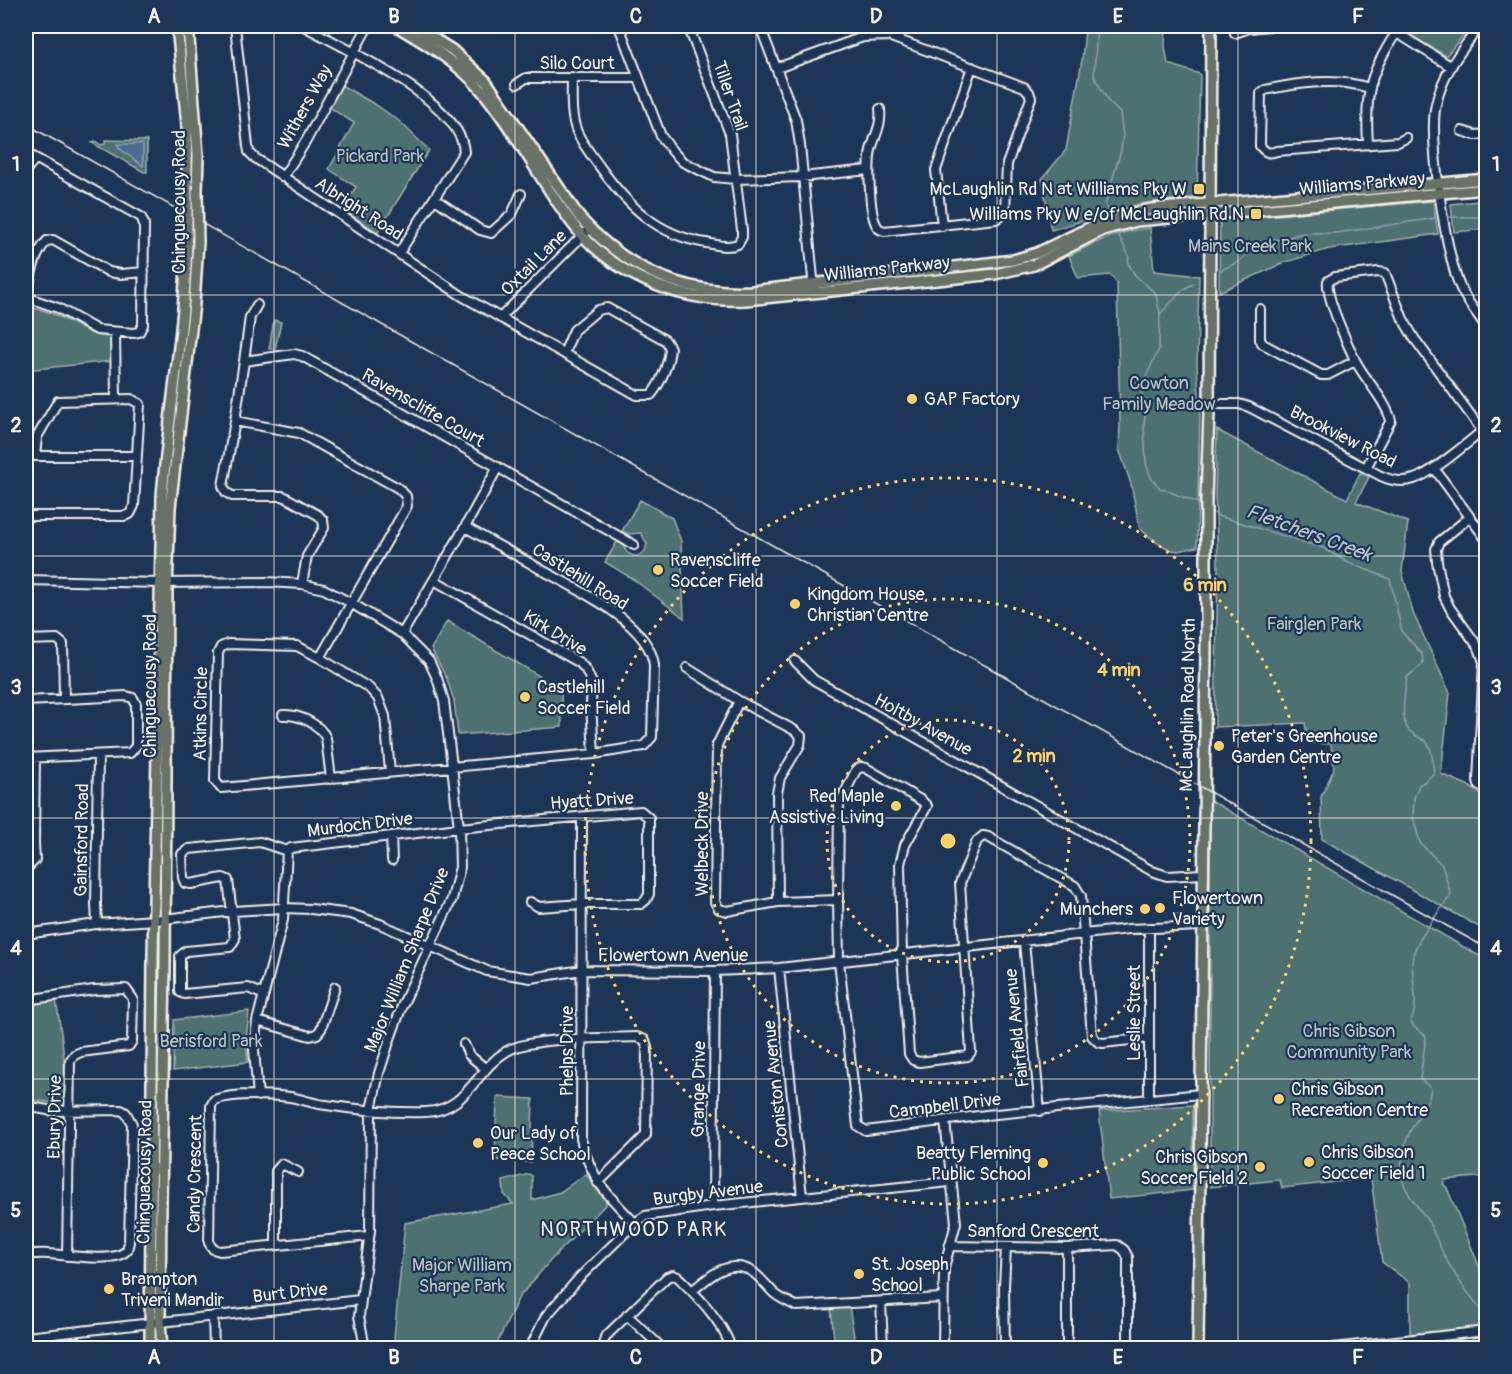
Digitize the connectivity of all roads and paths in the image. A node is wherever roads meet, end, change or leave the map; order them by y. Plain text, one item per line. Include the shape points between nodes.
1 (177, 26) edge
2 (188, 26) edge
3 (235, 26) edge
4 (304, 26) edge
5 (368, 26) edge
6 (396, 26) edge
7 (414, 26) edge
8 (619, 26) edge
9 (688, 26) edge
10 (760, 26) edge
11 (1211, 26) edge
12 (1271, 26) edge
13 (1386, 26) edge
14 (1480, 26) edge
15 (1235, 33) dead end
16 (1396, 33) junction
17 (353, 52) junction
18 (1450, 66) junction
19 (777, 68) junction
20 (972, 68) junction
21 (572, 77) junction
22 (638, 78) junction
23 (517, 84) dead end
24 (1368, 88) junction
25 (880, 109) dead end
26 (1462, 131) dead end
27 (1486, 134) edge
28 (1406, 138) dead end
29 (1368, 144) junction
30 (26, 153) edge
31 (35, 159) junction
32 (26, 170) edge
33 (868, 170) junction
34 (283, 177) junction
35 (802, 177) junction
36 (735, 179) junction
37 (1486, 179) edge
38 (1439, 184) junction
39 (1486, 189) edge
40 (521, 194) dead end
41 (1441, 194) junction
42 (435, 199) junction
43 (1210, 209) junction
44 (942, 226) junction
45 (586, 232) junction
46 (399, 253) junction
47 (144, 272) junction
48 (814, 288) junction
49 (26, 298) edge
50 (257, 305) dead end
51 (1260, 309) dead end
52 (500, 318) junction
53 (1486, 327) edge
54 (116, 332) junction
55 (564, 353) junction
56 (244, 361) junction
57 (1355, 361) junction
58 (116, 399) junction
59 (1209, 404) junction
60 (235, 421) junction
61 (1485, 431) edge
62 (26, 456) edge
63 (35, 456) junction
64 (137, 456) junction
65 (498, 467) junction
66 (1366, 468) junction
67 (1434, 468) junction
68 (26, 516) edge
69 (1470, 517) junction
70 (465, 527) junction
71 (1486, 539) edge
72 (634, 545) dead end
73 (26, 580) edge
74 (434, 580) junction
75 (164, 583) junction
76 (302, 584) junction
77 (351, 603) junction
78 (402, 634) junction
79 (26, 640) edge
80 (320, 658) junction
81 (795, 661) dead end
82 (687, 668) dead end
83 (64, 699) junction
84 (740, 700) junction
85 (26, 701) edge
86 (283, 715) dead end
87 (594, 754) junction
88 (98, 756) junction
89 (26, 759) edge
90 (35, 759) junction
91 (452, 766) junction
92 (390, 772) junction
93 (331, 779) junction
94 (1486, 789) edge
95 (582, 817) junction
96 (459, 828) junction
97 (391, 836) junction
98 (287, 851) junction
99 (392, 860) dead end
100 (26, 869) edge
101 (1203, 874) junction
102 (838, 900) junction
103 (530, 902) dead end
104 (778, 902) junction
105 (582, 904) junction
106 (283, 908) junction
107 (233, 911) junction
108 (160, 920) junction
109 (97, 924) junction
110 (1202, 926) junction
111 (1149, 928) junction
112 (26, 934) edge
113 (1084, 935) junction
114 (1023, 942) junction
115 (430, 945) junction
116 (963, 948) junction
117 (902, 955) junction
118 (839, 962) junction
119 (779, 968) junction
120 (582, 970) junction
121 (715, 971) junction
122 (335, 987) dead end
123 (262, 994) junction
124 (26, 1000) edge
125 (257, 1022) junction
126 (1149, 1038) junction
127 (581, 1039) junction
128 (464, 1044) dead end
129 (486, 1070) junction
130 (1201, 1094) junction
131 (258, 1096) junction
132 (1149, 1098) junction
133 (26, 1106) edge
134 (371, 1110) junction
135 (71, 1111) junction
136 (1040, 1111) junction
137 (945, 1121) junction
138 (298, 1172) dead end
139 (598, 1182) junction
140 (951, 1182) junction
141 (802, 1197) junction
142 (713, 1206) junction
143 (634, 1223) junction
144 (369, 1236) junction
145 (276, 1244) junction
146 (949, 1246) junction
147 (1006, 1247) junction
148 (1067, 1248) junction
149 (26, 1255) edge
150 (67, 1256) junction
151 (692, 1291) junction
152 (942, 1298) junction
153 (360, 1300) junction
154 (881, 1302) junction
155 (627, 1315) junction
156 (213, 1316) junction
157 (155, 1322) junction
158 (1486, 1331) edge
159 (26, 1337) edge
160 (150, 1348) edge
161 (162, 1348) edge
162 (214, 1348) edge
163 (365, 1348) edge
164 (530, 1348) edge
165 (602, 1348) edge
166 (662, 1348) edge
167 (731, 1348) edge
168 (883, 1348) edge
169 (943, 1348) edge
170 (1005, 1348) edge
171 (1067, 1348) edge
172 (1128, 1348) edge
173 (1198, 1348) edge
174 (1333, 1348) edge

1 - 75 main road, Chinguacousy Road, bridge via 187,125 187,236 184,303 162,496
2 - 75 main road, Chinguacousy Road, bridge via 198,155 198,242
3 - 34 street, Albright Road via 249,152
4 - 17 street
5 - 17 street, Withers Way
6 - 45 main road, Williams Parkway via 446,57 478,86
7 - 45 main road, Williams Parkway via 452,50 486,81
8 - 22 street
9 - 36 street, Tiller Trail via 730,134
10 - 19 street
11 - 43 main road, McLaughlin Road North
12 - 15 street
13 - 16 street
14 - 18 street
16 - 18 street
16 - 24 street
17 - 34 street, Withers Way
17 - 42 street via 416,89 434,104 462,140 464,152
18 - 38 street via 1435,106
19 - 20 street via 874,35 888,36
19 - 35 street via 796,120
20 - 44 street via 936,170
20 - 44 street via 1024,87 1031,98 1007,164 1005,212 996,219
21 - 22 street, Silo Court
21 - 23 street, Silo Court via 526,78
21 - 36 street, Tiller Trail via 573,120 578,134 622,196 651,223 702,242 730,247 738,244 742,230
22 - 36 street via 661,136 673,152 700,171
24 - 29 street
24 - 29 street via 1352,82 1333,82 1265,90 1261,93 1260,146 1271,153
25 - 33 street via 881,120
26 - 27 street
28 - 29 street
30 - 31 street
31 - 32 street
31 - 47 street via 141,217
33 - 35 street
33 - 44 street via 873,216 880,229
34 - 46 street, Albright Road
35 - 36 street
35 - 48 street
37 - 38 main road, Williams Parkway
38 - 41 street
38 - 43 main road, Williams Parkway
39 - 41 main road, Williams Parkway
40 - 42 street via 512,214 490,233
41 - 43 main road, Williams Parkway
41 - 53 street via 1456,277
42 - 46 street
43 - 48 main road, Williams Parkway via 1130,218 1013,260
43 - 59 main road, McLaughlin Road North
45 - 48 main road, Williams Parkway via 637,266 680,284 738,292
45 - 52 street, Oxtail Lane
46 - 52 street, Albright Road
47 - 49 street via 109,272 53,240 47,241 34,265
47 - 54 street via 142,329
49 - 54 street via 58,308 98,330
50 - 56 street via 250,317
51 - 57 street via 1260,340 1267,348 1321,375
52 - 55 street, Albright Road
54 - 58 street
55 - 55 street, Albright Road via 645,396 656,390 670,348 665,340 607,308 598,309 574,330
56 - 60 street
56 - 65 street, Ravenscliffe Court via 302,356
57 - 61 street via 1330,301 1328,281 1384,273 1414,338
57 - 66 street via 1391,420
58 - 63 street via 58,401 38,434
58 - 64 street via 134,399 140,404
59 - 66 street, Brookview Road via 1245,405
59 - 101 main road, McLaughlin Road North
60 - 76 street via 223,486 226,492 232,496 283,496 323,520 324,528 307,556
60 - 77 street via 299,433 406,496 406,506
61 - 67 street, Brookview Road
62 - 63 street
63 - 64 street
64 - 68 street via 134,509 129,515
65 - 70 street
65 - 72 street, Ravenscliffe Court
66 - 67 street, Brookview Road via 1389,479 1405,481
67 - 69 street
69 - 71 street
69 - 94 street via 1439,542 1436,549 1444,596 1484,662 1479,785
70 - 74 street
70 - 87 street, Castlehill Road via 597,600 633,628 653,654 652,737 644,746
73 - 75 street, Major William Sharpe Drive
74 - 78 street
74 - 87 street, Kirk Drive via 580,663 592,683
75 - 76 street, Major William Sharpe Drive
75 - 108 main road, Chinguacousy Road
76 - 77 street, Major William Sharpe Drive via 324,589
77 - 78 street, Major William Sharpe Drive
77 - 80 street
78 - 91 street, Major William Sharpe Drive via 429,661 437,678 444,701
79 - 83 street via 57,639 63,644
80 - 92 street, Atkins Circle via 369,688 378,698 385,716
80 - 93 street, Atkins Circle via 297,646 221,647 215,781 228,789
81 - 101 street, Holtby Avenue via 814,680 1152,871 1167,876
82 - 84 street
83 - 85 street
83 - 88 street via 126,696 135,701 135,749 130,753
84 - 104 street via 801,736 800,745 780,778 777,793
84 - 104 street, Welbeck Drive via 717,745 715,902 719,909 727,911
86 - 93 street via 292,715 323,732
87 - 91 street, Castlehill Road
88 - 90 street
88 - 109 street, Gainsford Road
89 - 90 street
90 - 100 street via 35,860
91 - 92 street, Atkins Circle
91 - 96 street, Major William Sharpe Drive
92 - 93 street, Atkins Circle
95 - 96 street, Hyatt Drive
95 - 105 street, Phelps Drive
95 - 105 street, Hyatt Drive via 641,811 649,818 646,900 641,904
96 - 97 street, Murdoch Drive
96 - 115 street, Major William Sharpe Drive via 458,880
97 - 98 street, Murdoch Drive
97 - 99 street
98 - 106 street, Murdoch Drive
98 - 107 street via 260,842 189,849 182,854 185,883 228,880
101 - 110 main road, McLaughlin Road North
102 - 104 street, Welbeck Drive
102 - 117 street via 839,805 861,767 927,806 901,853
102 - 118 street
103 - 105 street via 539,907
105 - 120 street, Phelps Drive
106 - 107 street, Flowertown Avenue
106 - 115 street, Flowertown Avenue via 351,914
106 - 123 street, Murdoch Drive
107 - 108 street, Flowertown Avenue
107 - 123 street via 235,939 230,947 186,951 180,956 180,992 248,988
108 - 109 street, Flowertown Avenue
108 - 157 main road, Chinguacousy Road
109 - 112 street, Flowertown Avenue
110 - 111 street, Flowertown Avenue
110 - 130 main road, McLaughlin Road North
111 - 113 street, Flowertown Avenue
111 - 126 street, Leslie Street
113 - 114 street, Flowertown Avenue
113 - 116 street via 1080,896 1075,886 982,836 960,883
113 - 126 street via 1092,1036 1103,1043
114 - 116 street, Flowertown Avenue
114 - 136 street, Fairfield Avenue
115 - 120 street, Flowertown Avenue via 487,971 508,975 531,978
115 - 134 street, Major William Sharpe Drive via 390,1039
116 - 117 street, Flowertown Avenue
116 - 117 street via 971,1052 968,1056 919,1062 909,1054
117 - 118 street, Flowertown Avenue
118 - 119 street, Flowertown Avenue
118 - 137 street, Campbell Drive via 858,1126 866,1131
119 - 121 street, Flowertown Avenue
119 - 141 street, Coniston Avenue
120 - 121 street, Flowertown Avenue
120 - 127 street, Phelps Drive
121 - 142 street, Grange Drive
122 - 125 street via 317,1034 310,1036
123 - 125 street, Murdoch Drive
124 - 135 street, Ebury Drive via 122,988 132,995 129,1046 81,1052 72,1058
125 - 131 street, Murdoch Drive via 254,1050
126 - 132 street, Leslie Street
127 - 129 street, Candy Crescent via 522,1045 508,1051
127 - 139 street, Phelps Drive via 581,1139
127 - 139 street, Candy Crescent via 637,1037 645,1040 647,1047 646,1135
128 - 129 street via 469,1055
129 - 134 street, Candy Crescent via 462,1098 447,1108 425,1112
130 - 132 street, Campbell Drive
130 - 173 main road, McLaughlin Road North
131 - 134 street, Candy Crescent
131 - 145 street, Candy Crescent via 218,1098 211,1106 209,1243 213,1250 220,1251
132 - 136 street, Campbell Drive
133 - 135 street via 43,1111
134 - 144 street, Major William Sharpe Drive
135 - 150 street, Ebury Drive
135 - 150 street via 121,1110 130,1118 129,1242 127,1250 117,1257
136 - 137 street, Campbell Drive
137 - 140 street
138 - 145 street via 282,1164 276,1172
139 - 143 street, Phelps Drive
140 - 141 street, Burgby Avenue
140 - 146 street via 956,1223
141 - 142 street, Burgby Avenue
142 - 143 street, Burgby Avenue via 650,1214
143 - 164 street, Burgby Avenue via 546,1316
144 - 145 street, Candy Crescent
144 - 153 street, Major William Sharpe Drive
146 - 147 street, Sanford Crescent
146 - 152 street
147 - 148 street, Sanford Crescent
147 - 170 street
148 - 171 street
148 - 172 street, Sanford Crescent via 1117,1245 1124,1250 1128,1257
149 - 150 street
151 - 154 street via 712,1274 726,1267 738,1267 751,1271 776,1295 796,1306
151 - 155 street via 678,1277 667,1277
151 - 167 street via 720,1326
152 - 154 street
152 - 169 street
153 - 156 street, Burt Drive
153 - 163 street, Major William Sharpe Drive
154 - 168 street
155 - 165 street via 605,1337
155 - 166 street
156 - 157 street, Burt Drive
156 - 162 street
157 - 159 street, Burt Drive
157 - 160 main road, Chinguacousy Road
157 - 161 main road, Chinguacousy Road
158 - 174 street

